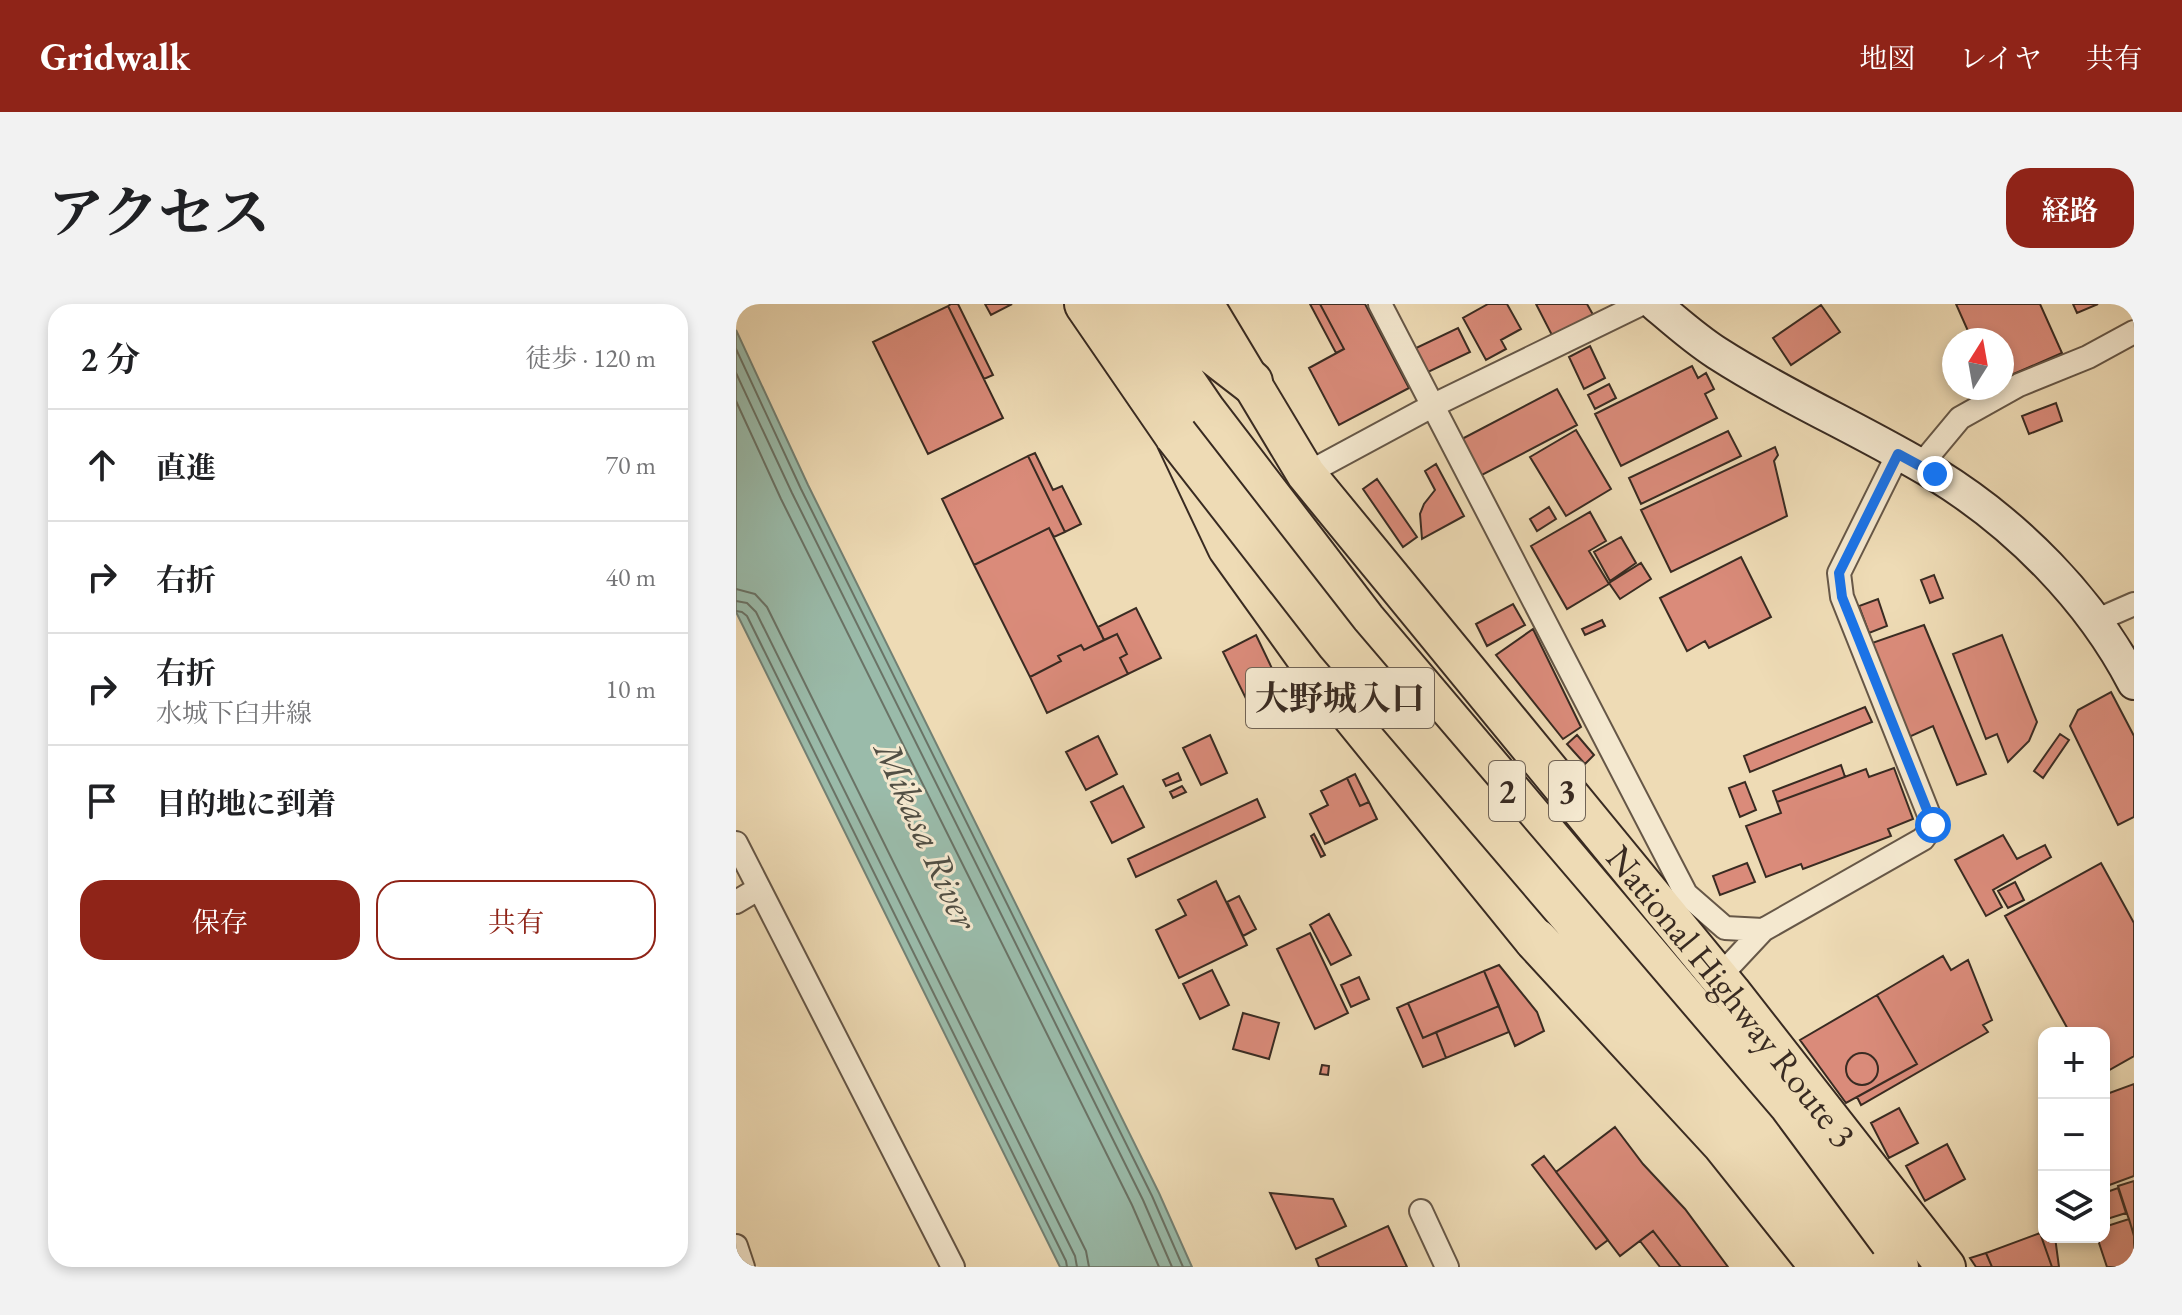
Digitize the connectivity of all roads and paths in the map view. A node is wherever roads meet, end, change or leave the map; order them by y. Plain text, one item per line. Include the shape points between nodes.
1 (1089, 304) edge
2 (1131, 304) edge
3 (1175, 304) edge
4 (1204, 304) edge
5 (1380, 304) edge
6 (1641, 304) edge
7 (1655, 304) edge
8 (2134, 332) edge
9 (1251, 382) junction
10 (1432, 406) junction
11 (1176, 435) junction
12 (1909, 460) junction
13 (1306, 474) junction
14 (2134, 604) edge
15 (2095, 621) junction
16 (2134, 683) edge
17 (736, 843) edge
18 (758, 889) junction
19 (736, 902) edge
20 (1763, 930) junction
21 (1719, 977) junction
22 (1421, 1211) dead end
23 (736, 1246) edge
24 (743, 1267) edge
25 (953, 1267) edge
26 (1447, 1267) edge
27 (1798, 1267) edge
28 (1822, 1267) edge
29 (1856, 1267) edge
30 (1897, 1267) edge
31 (1946, 1267) edge

1 - 11 highway, 2
1 - 27 highway, 3 via 1115,345 1517,842
2 - 30 highway, 2 via 1204,411 1364,620 1782,1114
3 - 9 highway via 1194,338
4 - 9 highway, National Highway Route 3 / 3
5 - 10 street
6 - 10 street
7 - 12 main road via 1722,357
8 - 12 street via 1960,418
9 - 13 highway, National Highway Route 3 / 3
10 - 13 street
10 - 20 street via 1686,894 1725,928
11 - 28 highway, 大野城入口, bridge via 1229,547 1320,674 1536,940 1723,1143
11 - 29 highway, 2, bridge via 1338,643 1756,1132
12 - 15 main road via 2003,523
12 - 20 street via 1839,573 1842,597 1933,825 1923,839
13 - 21 highway, National Highway Route 3 / 3
14 - 15 street
15 - 16 main road
17 - 18 street
18 - 19 street
18 - 25 street
20 - 21 street
21 - 31 highway, National Highway Route 3 / 3
22 - 26 street
23 - 24 street

